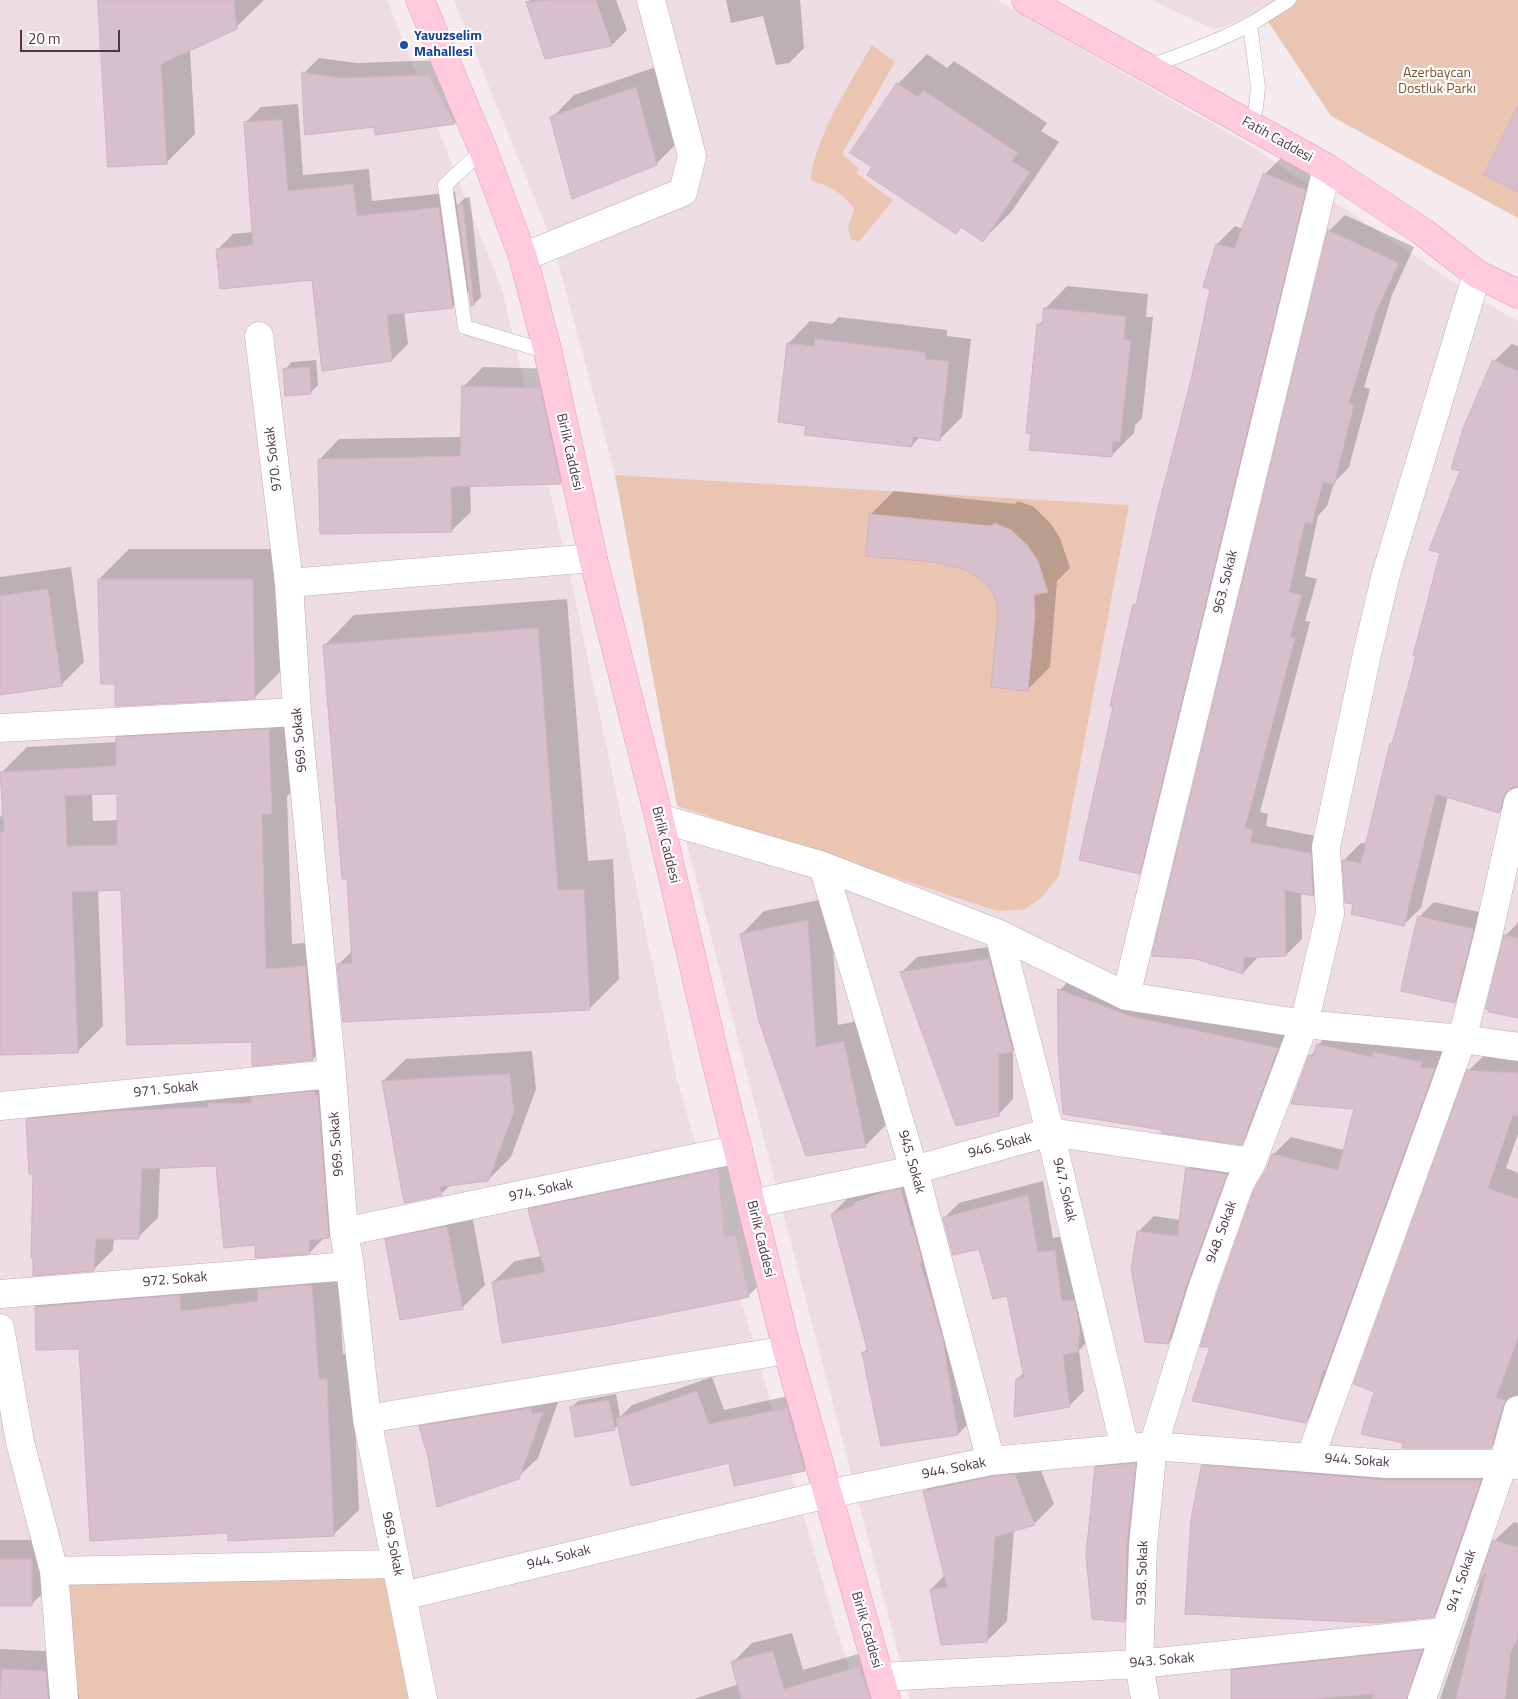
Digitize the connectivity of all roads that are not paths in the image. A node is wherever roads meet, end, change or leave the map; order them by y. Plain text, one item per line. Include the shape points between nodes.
1 (420, 0) edge
2 (651, 0) edge
3 (1026, 0) edge
4 (1289, 0) edge
5 (1250, 24) junction
6 (1147, 67) junction
7 (1251, 126) junction
8 (483, 150) junction
9 (1327, 168) junction
10 (523, 257) junction
11 (1477, 274) junction
12 (1518, 294) edge
13 (259, 336) dead end
14 (548, 352) junction
15 (593, 558) junction
16 (289, 583) junction
17 (297, 712) junction
18 (0, 728) edge
19 (1518, 803) edge
20 (659, 818) junction
21 (823, 866) junction
22 (999, 934) junction
23 (1126, 996) junction
24 (1304, 1024) junction
25 (1462, 1038) junction
26 (1518, 1048) edge
27 (332, 1074) junction
28 (0, 1106) edge
29 (1050, 1132) junction
30 (738, 1149) junction
31 (1252, 1162) junction
32 (914, 1170) junction
33 (752, 1204) junction
34 (344, 1232) junction
35 (350, 1266) junction
36 (0, 1294) edge
37 (1, 1342) edge
38 (787, 1350) junction
39 (1518, 1410) edge
40 (367, 1418) junction
41 (1152, 1446) junction
42 (1125, 1448) junction
43 (1310, 1458) junction
44 (991, 1461) junction
45 (1511, 1464) edge
46 (828, 1494) junction
47 (396, 1564) junction
48 (54, 1571) junction
49 (402, 1596) junction
50 (1444, 1632) junction
51 (1140, 1664) junction
52 (883, 1688) edge
53 (64, 1699) edge
54 (423, 1699) edge
55 (1145, 1699) edge
56 (1422, 1699) edge

1 - 8 main road, Birlik Caddesi
2 - 10 street via 692,156 683,192
3 - 6 main road, Fatih Caddesi
4 - 5 lane
5 - 6 lane
5 - 7 lane via 1258,87
6 - 7 main road, Fatih Caddesi
7 - 9 main road, Fatih Caddesi
8 - 10 main road, Birlik Caddesi
8 - 14 lane via 445,185 465,327
9 - 11 main road, Fatih Caddesi via 1423,232
9 - 23 street, 963. Sokak
10 - 14 main road, Birlik Caddesi
11 - 12 main road, Fatih Caddesi
11 - 24 street, 948. Sokak via 1386,574 1367,654 1326,847 1330,914
13 - 16 street, 970. Sokak
14 - 15 main road, Birlik Caddesi
15 - 16 street
15 - 20 main road, Birlik Caddesi
16 - 17 street, 969. Sokak
17 - 18 street
17 - 27 street, 969. Sokak
19 - 25 street
20 - 21 street
20 - 30 main road, Birlik Caddesi
21 - 22 street
21 - 32 street, 945. Sokak
22 - 23 street
22 - 29 street, 947. Sokak
23 - 24 street
24 - 25 street
24 - 31 street, 948. Sokak
25 - 26 street
25 - 43 street
27 - 28 street, 971. Sokak
27 - 34 street, 969. Sokak
29 - 31 street, 946. Sokak
29 - 32 street, 946. Sokak
29 - 42 street, 947. Sokak
30 - 33 main road, Birlik Caddesi
30 - 34 street, 974. Sokak
31 - 41 street, 948. Sokak via 1240,1183 1202,1288
32 - 33 street, 946. Sokak
32 - 44 street, 945. Sokak
33 - 38 main road, Birlik Caddesi
34 - 35 street, 969. Sokak
35 - 36 street, 972. Sokak
35 - 40 street, 969. Sokak
37 - 48 street via 20,1442
38 - 40 street
38 - 46 main road, Birlik Caddesi
39 - 45 street, 941. Sokak
40 - 47 street, 969. Sokak
41 - 42 street, 944. Sokak
41 - 43 street, 944. Sokak
41 - 51 street, 938. Sokak via 1143,1545
42 - 44 street, 944. Sokak
43 - 45 street, 944. Sokak via 1387,1464
44 - 46 street, 944. Sokak
45 - 50 street, 941. Sokak
46 - 49 street, 944. Sokak
46 - 52 main road, Birlik Caddesi
47 - 48 street
47 - 49 street, 969. Sokak
48 - 53 street
49 - 54 street, 969. Sokak
50 - 51 street, 943. Sokak
50 - 56 street, 941. Sokak
51 - 52 street, 943. Sokak
51 - 55 street, 938. Sokak

